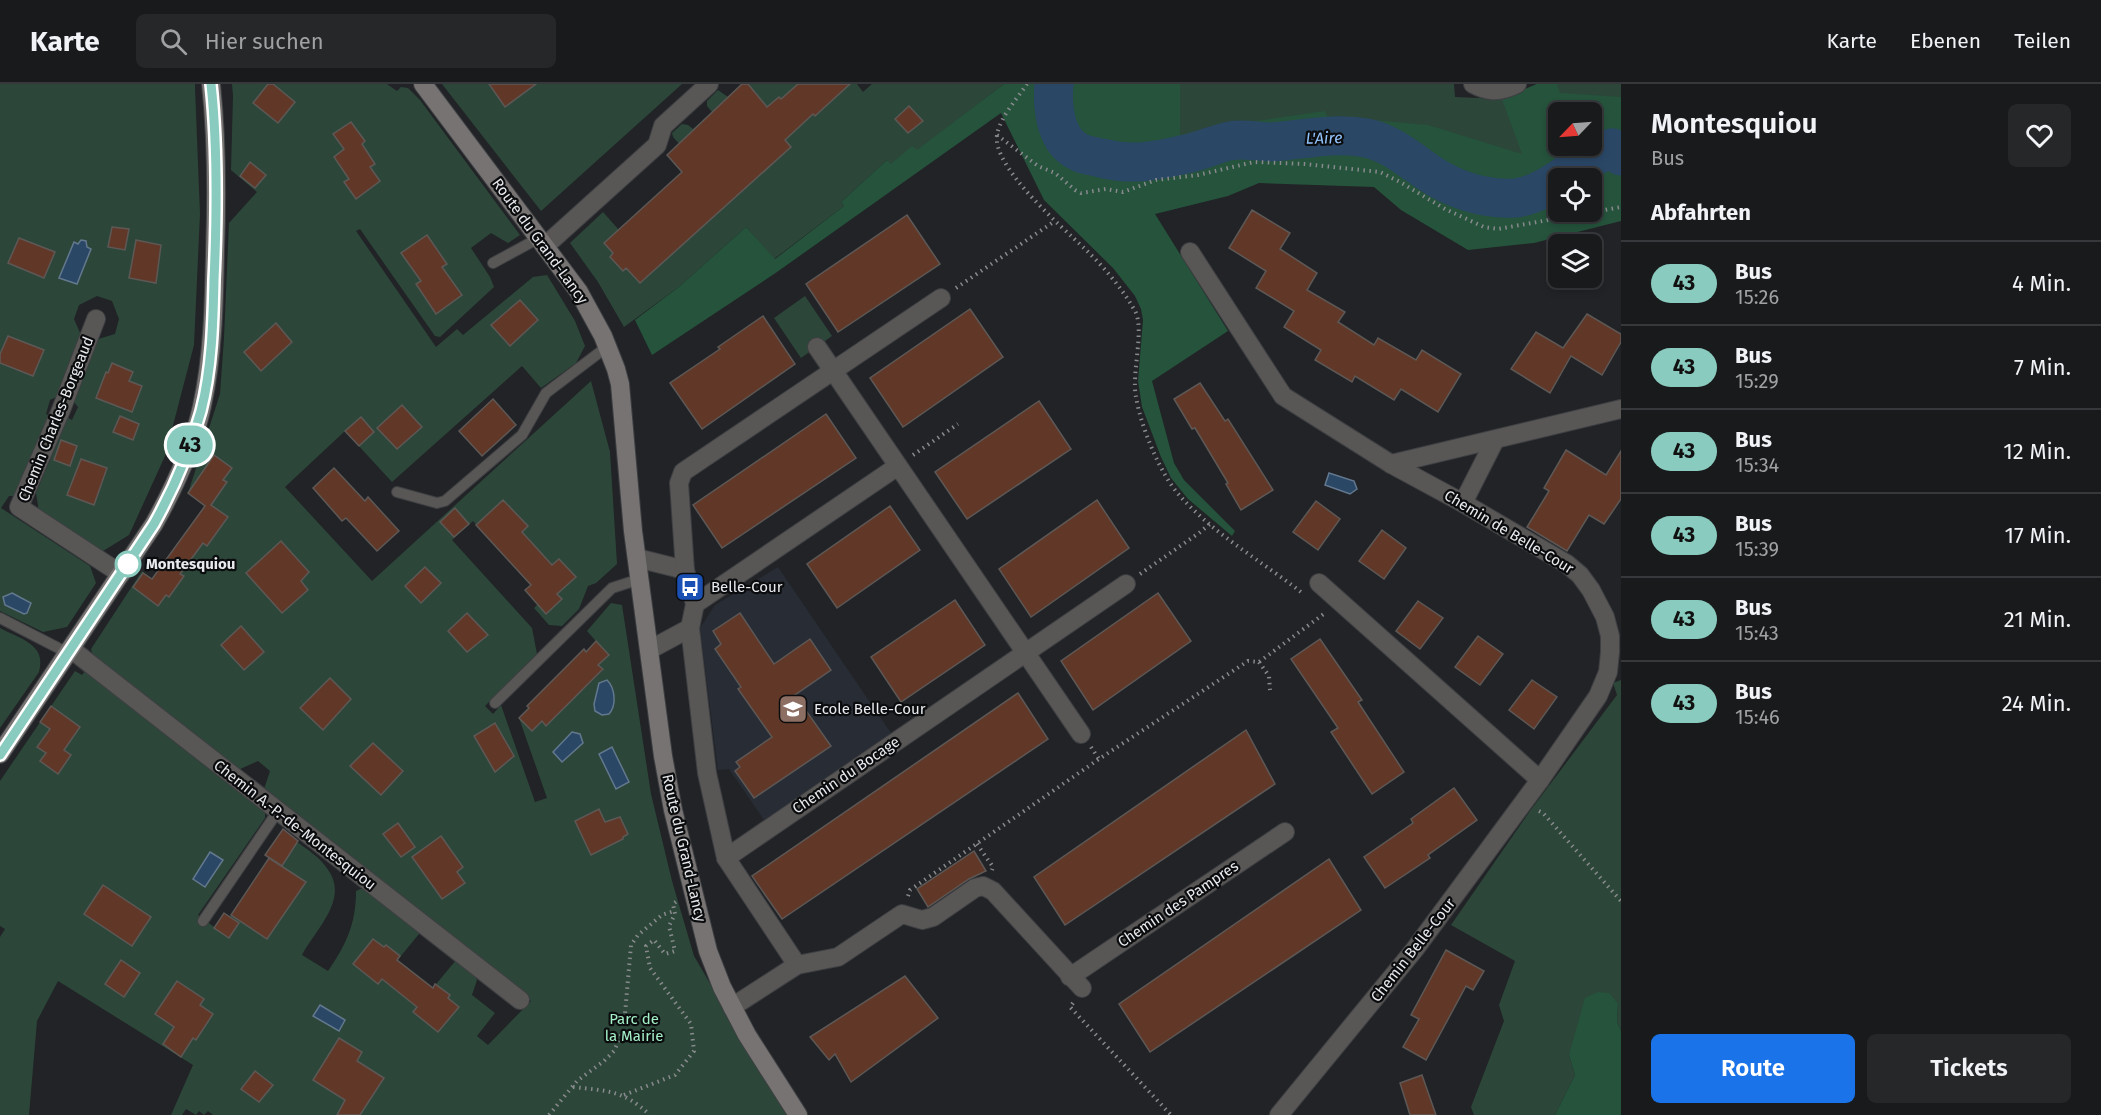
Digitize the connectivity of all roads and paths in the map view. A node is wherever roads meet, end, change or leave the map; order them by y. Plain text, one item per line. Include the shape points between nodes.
1 (211, 84) edge
2 (423, 84) edge
3 (709, 84) edge
4 (1027, 84) edge
5 (1473, 84) edge
6 (1517, 84) edge
7 (997, 135) junction
8 (1621, 207) edge
9 (1054, 221) junction
10 (542, 242) junction
11 (1190, 252) dead end
12 (493, 263) dead end
13 (941, 298) joint
14 (96, 319) dead end
15 (608, 346) junction
16 (817, 347) dead end
17 (833, 371) junction
18 (1621, 409) edge
19 (958, 424) dead end
20 (1495, 440) junction
21 (1391, 464) junction
22 (898, 466) junction
23 (397, 492) dead end
24 (1463, 503) junction
25 (1210, 524) junction
26 (637, 558) junction
27 (685, 570) junction
28 (121, 574) junction
29 (640, 579) junction
30 (1319, 583) dead end
31 (1126, 584) joint
32 (1304, 594) dead end
33 (695, 604) junction
34 (1318, 606) dead end
35 (1324, 613) junction
36 (1332, 616) dead end
37 (0, 618) edge
38 (690, 628) junction
39 (651, 649) junction
40 (69, 651) junction
41 (1025, 652) junction
42 (1259, 662) junction
43 (1270, 690) dead end
44 (495, 703) dead end
45 (1081, 734) dead end
46 (0, 754) edge
47 (1540, 780) junction
48 (1523, 802) junction
49 (278, 811) junction
50 (1285, 832) dead end
51 (977, 844) junction
52 (726, 858) junction
53 (983, 886) junction
54 (680, 899) dead end
55 (1621, 901) edge
56 (674, 911) junction
57 (902, 914) junction
58 (203, 921) dead end
59 (797, 965) junction
60 (1076, 982) junction
61 (520, 1000) dead end
62 (732, 1007) junction
63 (573, 1087) junction
64 (624, 1095) junction
65 (549, 1115) edge
66 (650, 1115) edge
67 (798, 1115) edge
68 (1171, 1115) edge
69 (1280, 1115) edge

1 - 28 street via 217,204 213,329 206,384 194,434 167,500
2 - 10 street, Route du Grand-Lancy
3 - 10 street via 663,126 657,145
4 - 7 path
5 - 6 street via 1498,91
7 - 8 path via 1082,193 1106,189 1124,192 1156,180 1254,162 1380,172 1446,209 1498,229
7 - 9 path via 1000,151 1011,170
9 - 13 path
9 - 25 path via 1085,248 1137,314 1134,391 1143,423 1178,494
10 - 12 lane
10 - 15 street, Route du Grand-Lancy via 579,292
11 - 21 street, Chemin de Belle-Cour via 1283,396
13 - 17 street
14 - 28 street, Chemin Charles-Borgeaud via 19,507
15 - 23 lane via 546,393 522,435 445,501 437,503
15 - 26 street, Route du Grand-Lancy via 620,384
16 - 17 street
17 - 22 street
17 - 27 street via 683,472 679,483
18 - 20 street
19 - 22 path
20 - 21 street
20 - 24 street
21 - 24 street, Chemin de Belle-Cour
22 - 33 street
22 - 41 street
24 - 47 street, Chemin de Belle-Cour via 1567,564 1591,590 1605,616 1610,636 1608,672 1598,696
25 - 31 path
25 - 32 path
26 - 27 street
26 - 29 street, Route du Grand-Lancy
27 - 33 street
28 - 40 street
29 - 39 street, Route du Grand-Lancy
29 - 44 lane via 612,588
30 - 47 street
31 - 41 street, Chemin du Bocage
33 - 38 street
34 - 35 path
35 - 36 path
35 - 42 path
37 - 40 lane
38 - 39 street
38 - 52 street via 707,773
39 - 62 street, Route du Grand-Lancy via 663,756 680,842 708,951
40 - 46 street
40 - 49 street, Chemin A.-P.-de-Montesquiou
41 - 45 street
41 - 52 street, Chemin du Bocage
42 - 43 path via 1269,676
42 - 51 path via 1248,661
47 - 48 street, Chemin Belle-Cour
48 - 55 path via 1527,810 1543,813
48 - 69 street, Chemin Belle-Cour via 1415,949
49 - 58 lane
49 - 61 street, Chemin A.-P.-de-Montesquiou
50 - 60 street, Chemin des Pampres
51 - 53 path via 993,867
51 - 57 path via 910,890
52 - 59 street
53 - 57 street via 933,917 922,920
53 - 60 street via 993,891
54 - 56 path via 673,904
56 - 63 path via 662,915 638,934 631,945 619,1042 604,1061
56 - 64 path via 669,926 675,951 665,954 654,940 646,946 650,968 691,1024 694,1051 675,1075
57 - 59 street via 838,957
59 - 62 street
60 - 68 path via 1070,1007
62 - 67 street, Route du Grand-Lancy
63 - 64 path
63 - 65 path
64 - 66 path

